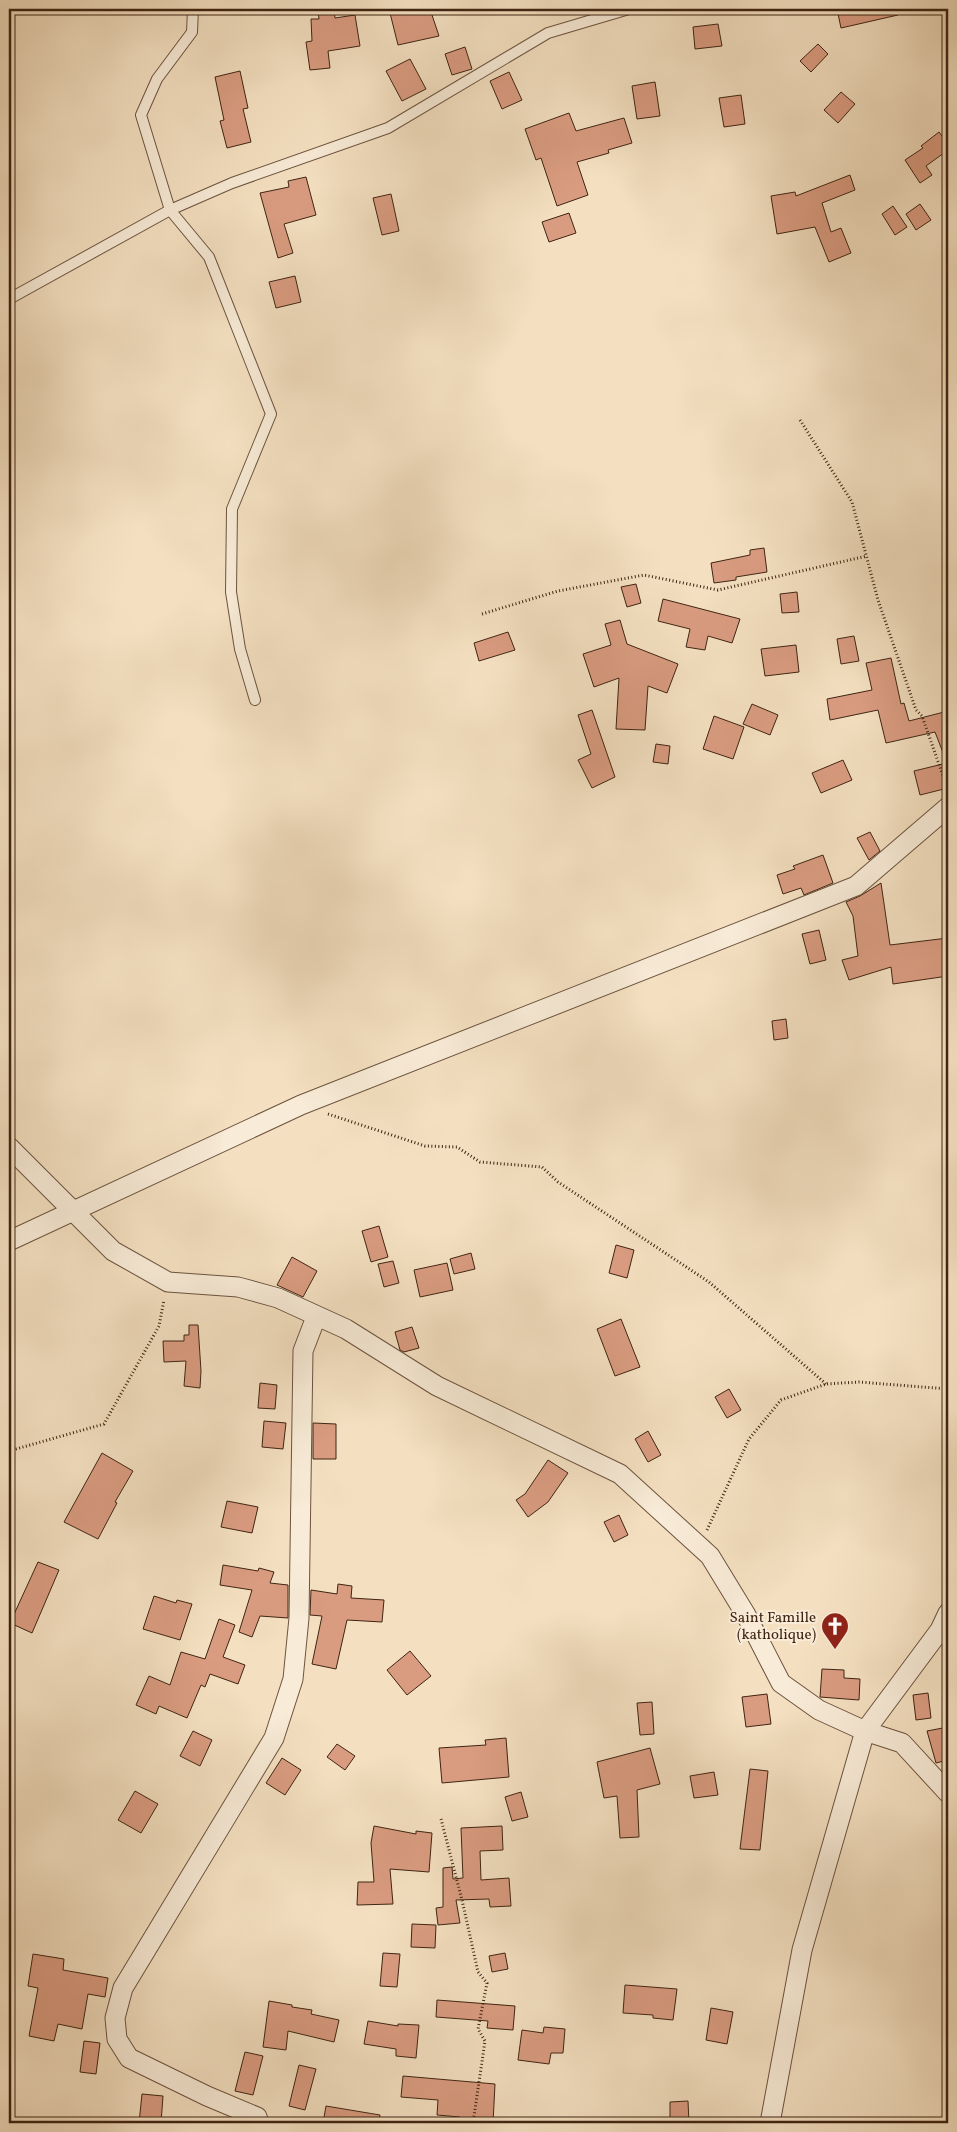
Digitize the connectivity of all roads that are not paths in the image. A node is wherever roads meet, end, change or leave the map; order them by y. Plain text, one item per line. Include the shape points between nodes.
1 (193, 9) edge
2 (629, 9) edge
3 (170, 210) junction
4 (9, 299) edge
5 (255, 700) dead end
6 (948, 807) edge
7 (9, 1147) edge
8 (75, 1211) junction
9 (9, 1241) edge
10 (316, 1317) junction
11 (948, 1613) edge
12 (865, 1731) junction
13 (948, 1793) edge
14 (259, 2123) edge
15 (770, 2123) edge

1 - 3 lane via 192,32 157,79 140,115
2 - 3 lane via 548,33 388,128 232,183
3 - 4 lane
3 - 5 lane via 209,257 271,414 232,509 231,592 240,649
6 - 8 street via 856,886 301,1105
7 - 8 street
8 - 9 street
8 - 10 street via 113,1251 168,1282 238,1287 278,1298
10 - 12 street via 346,1329 438,1386 620,1474 710,1556 746,1614 781,1683 819,1710
10 - 14 street via 303,1351 299,1618 293,1680 274,1738 123,1988 115,2018 117,2039 129,2058 257,2117
11 - 12 street via 940,1630
12 - 13 street via 902,1743
12 - 15 street via 802,1950

